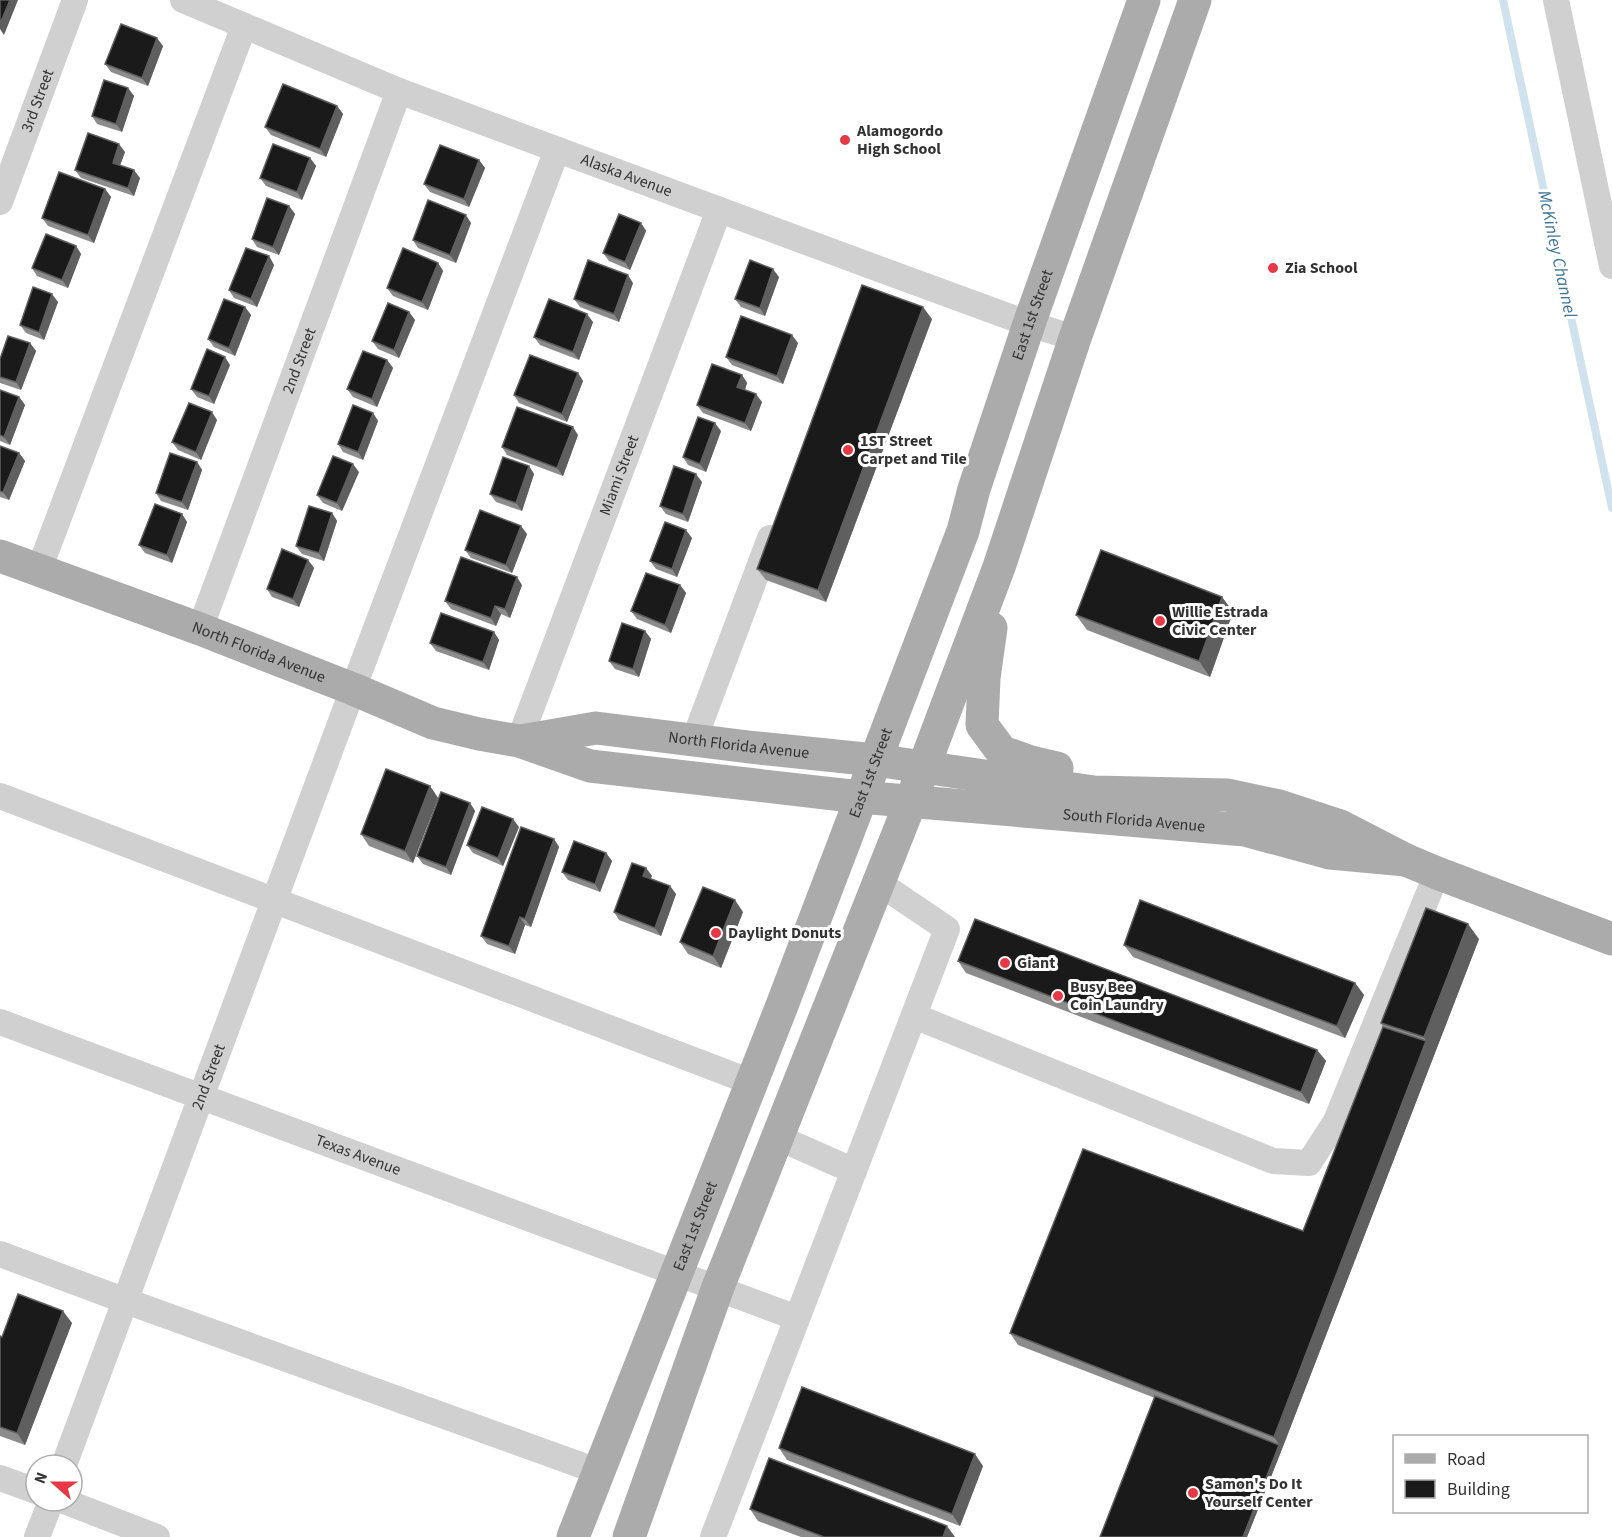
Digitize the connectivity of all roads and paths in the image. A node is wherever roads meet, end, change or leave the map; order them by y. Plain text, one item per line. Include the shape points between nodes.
1 (75, 0) edge
2 (183, 0) edge
3 (1144, 0) edge
4 (1195, 0) edge
5 (1556, 0) edge
6 (244, 26) junction
7 (399, 91) junction
8 (557, 150) junction
9 (0, 202) edge
10 (719, 210) junction
11 (1612, 266) edge
12 (1029, 324) junction
13 (1075, 338) junction
14 (776, 520) edge
15 (0, 556) edge
16 (999, 567) junction
17 (39, 570) junction
18 (200, 629) junction
19 (353, 689) junction
20 (694, 740) junction
21 (519, 741) junction
22 (875, 760) junction
23 (924, 766) junction
24 (1227, 795) junction
25 (0, 796) edge
26 (860, 797) junction
27 (911, 801) junction
28 (1406, 860) junction
29 (1437, 873) junction
30 (879, 883) junction
31 (274, 902) junction
32 (1612, 939) edge
33 (914, 1016) junction
34 (0, 1022) edge
35 (751, 1082) junction
36 (202, 1097) junction
37 (777, 1137) junction
38 (854, 1171) junction
39 (0, 1254) edge
40 (676, 1273) junction
41 (718, 1287) junction
42 (126, 1301) junction
43 (797, 1318) junction
44 (69, 1453) edge
45 (597, 1471) junction
46 (0, 1478) edge
47 (24, 1487) edge
48 (84, 1509) edge
49 (46, 1513) edge
50 (631, 1536) edge
51 (37, 1537) edge
52 (157, 1537) edge
53 (573, 1537) edge
54 (713, 1537) edge

1 - 9 street, 3rd Street
2 - 6 street, Alaska Avenue
3 - 12 main road, East 1st Street
4 - 13 main road
5 - 11 street
6 - 7 street, Alaska Avenue
6 - 17 street
7 - 8 street, Alaska Avenue
7 - 18 street, 2nd Street
8 - 10 street, Alaska Avenue
8 - 19 street, 2nd Street
10 - 12 street, Alaska Avenue via 867,277
10 - 21 street, Miami Street
12 - 13 street, Alaska Avenue
12 - 22 main road, East 1st Street via 963,531
13 - 16 main road
14 - 20 street
15 - 17 main road, North Florida Avenue
16 - 23 main road
16 - 24 main road via 984,678 982,725 1002,752 1084,774 1174,781
17 - 18 main road, North Florida Avenue
18 - 19 main road, North Florida Avenue
19 - 21 main road, North Florida Avenue via 433,723
19 - 31 street, 2nd Street
20 - 21 main road, North Florida Avenue via 596,728
20 - 22 main road, North Florida Avenue
21 - 26 main road, North Florida Avenue via 590,766
22 - 23 main road, North Florida Avenue
22 - 26 main road, East 1st Street
23 - 24 main road, South Florida Avenue via 1094,792
23 - 27 main road
24 - 28 main road, South Florida Avenue via 1279,806 1340,826
25 - 31 street
26 - 27 main road, South Florida Avenue
26 - 35 main road, East 1st Street
27 - 28 main road, South Florida Avenue via 1245,830 1330,853
27 - 30 main road
28 - 29 main road, South Florida Avenue
29 - 32 main road, South Florida Avenue
29 - 33 street via 1336,1120 1309,1163 1273,1161
30 - 33 street via 947,929
30 - 37 main road
31 - 35 street
31 - 36 street, 2nd Street
33 - 38 street
34 - 36 street, Texas Avenue
35 - 40 main road, East 1st Street
36 - 40 street, Texas Avenue
36 - 42 street, 2nd Street
37 - 38 street
37 - 41 main road
38 - 43 street
39 - 42 street
40 - 41 street, Texas Avenue
40 - 45 main road, East 1st Street
41 - 43 street, Texas Avenue
41 - 50 main road
42 - 44 street, 2nd Street
42 - 45 street
43 - 54 street
45 - 53 main road, East 1st Street
46 - 47 street
48 - 52 street
49 - 51 street

